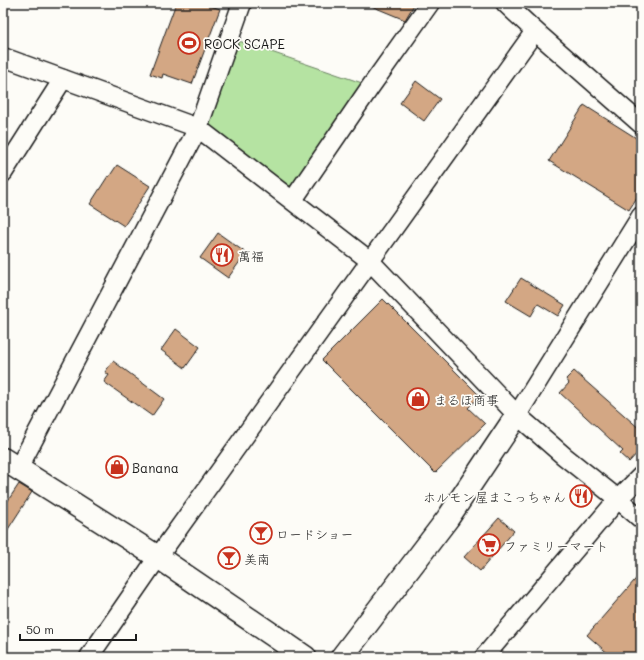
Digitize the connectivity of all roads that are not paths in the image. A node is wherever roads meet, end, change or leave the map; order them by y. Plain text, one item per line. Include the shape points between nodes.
1 (242, 3) edge
2 (430, 3) edge
3 (505, 3) edge
4 (535, 31) junction
5 (3, 57) edge
6 (63, 79) junction
7 (641, 124) edge
8 (198, 128) junction
9 (3, 173) edge
10 (293, 200) junction
11 (641, 216) edge
12 (369, 260) junction
13 (517, 415) junction
14 (11, 464) edge
15 (641, 476) edge
16 (618, 499) junction
17 (641, 519) edge
18 (158, 556) junction
19 (89, 657) edge
20 (305, 657) edge
21 (342, 657) edge
22 (484, 657) edge

1 - 8 street
2 - 10 street
3 - 4 street
4 - 7 street
4 - 12 street
5 - 6 street
6 - 8 street
6 - 9 street
8 - 10 street
8 - 14 street
10 - 12 street
11 - 13 street
12 - 13 street
12 - 18 street
13 - 16 street
13 - 21 street via 448,518
14 - 18 street
15 - 16 street
16 - 17 street
16 - 22 street
18 - 19 street
18 - 20 street

